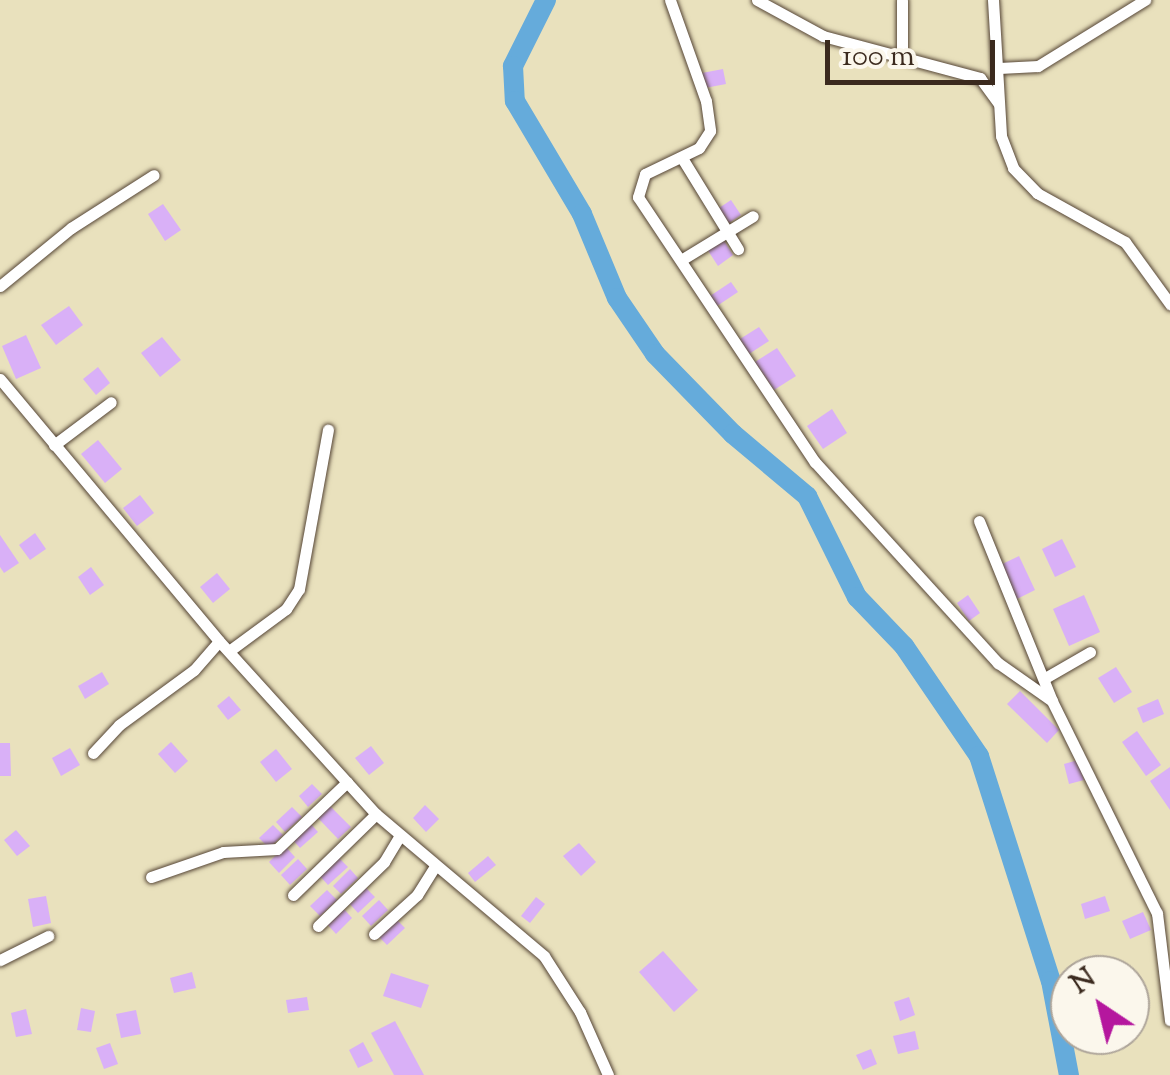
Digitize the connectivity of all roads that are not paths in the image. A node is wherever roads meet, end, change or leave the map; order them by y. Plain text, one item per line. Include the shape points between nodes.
1 (670, 0) edge
2 (757, 0) edge
3 (902, 0) edge
4 (993, 0) edge
5 (1145, 0) edge
6 (902, 55) junction
7 (998, 70) junction
8 (980, 78) junction
9 (999, 104) junction
10 (682, 158) junction
11 (154, 175) dead end
12 (753, 216) dead end
13 (726, 231) junction
14 (738, 250) dead end
15 (681, 260) junction
16 (0, 286) edge
17 (1170, 304) edge
18 (0, 379) edge
19 (112, 402) dead end
20 (328, 430) dead end
21 (54, 445) junction
22 (979, 522) dead end
23 (224, 646) junction
24 (1090, 652) dead end
25 (1045, 678) junction
26 (1052, 701) junction
27 (93, 753) dead end
28 (347, 782) junction
29 (376, 814) junction
30 (400, 835) junction
31 (434, 868) junction
32 (152, 877) dead end
33 (293, 896) dead end
34 (318, 926) dead end
35 (1166, 932) edge
36 (374, 934) dead end
37 (48, 936) dead end
38 (0, 960) edge
39 (1170, 1020) edge
40 (608, 1075) edge

1 - 10 street via 709,116 708,138
2 - 6 street via 823,36
3 - 6 street
4 - 7 street
5 - 7 street via 1038,66
6 - 8 street
7 - 8 street
7 - 9 street
8 - 9 street
9 - 17 street via 1002,136 1019,177 1116,234
10 - 13 street
10 - 15 street via 644,174 636,190
11 - 16 street via 71,228
12 - 13 street
13 - 14 street
13 - 15 street
15 - 26 street via 815,462 998,663
18 - 21 street
19 - 21 street
20 - 23 street via 299,589 286,609
21 - 23 street
22 - 25 street via 998,582
23 - 27 street via 119,725
23 - 28 street
24 - 25 street
25 - 26 street
26 - 35 street
28 - 29 street
28 - 32 street via 277,849 223,852
29 - 30 street
29 - 33 street
30 - 31 street
30 - 34 street via 384,862
31 - 36 street via 418,896
31 - 40 street via 554,968
35 - 39 street
37 - 38 street

